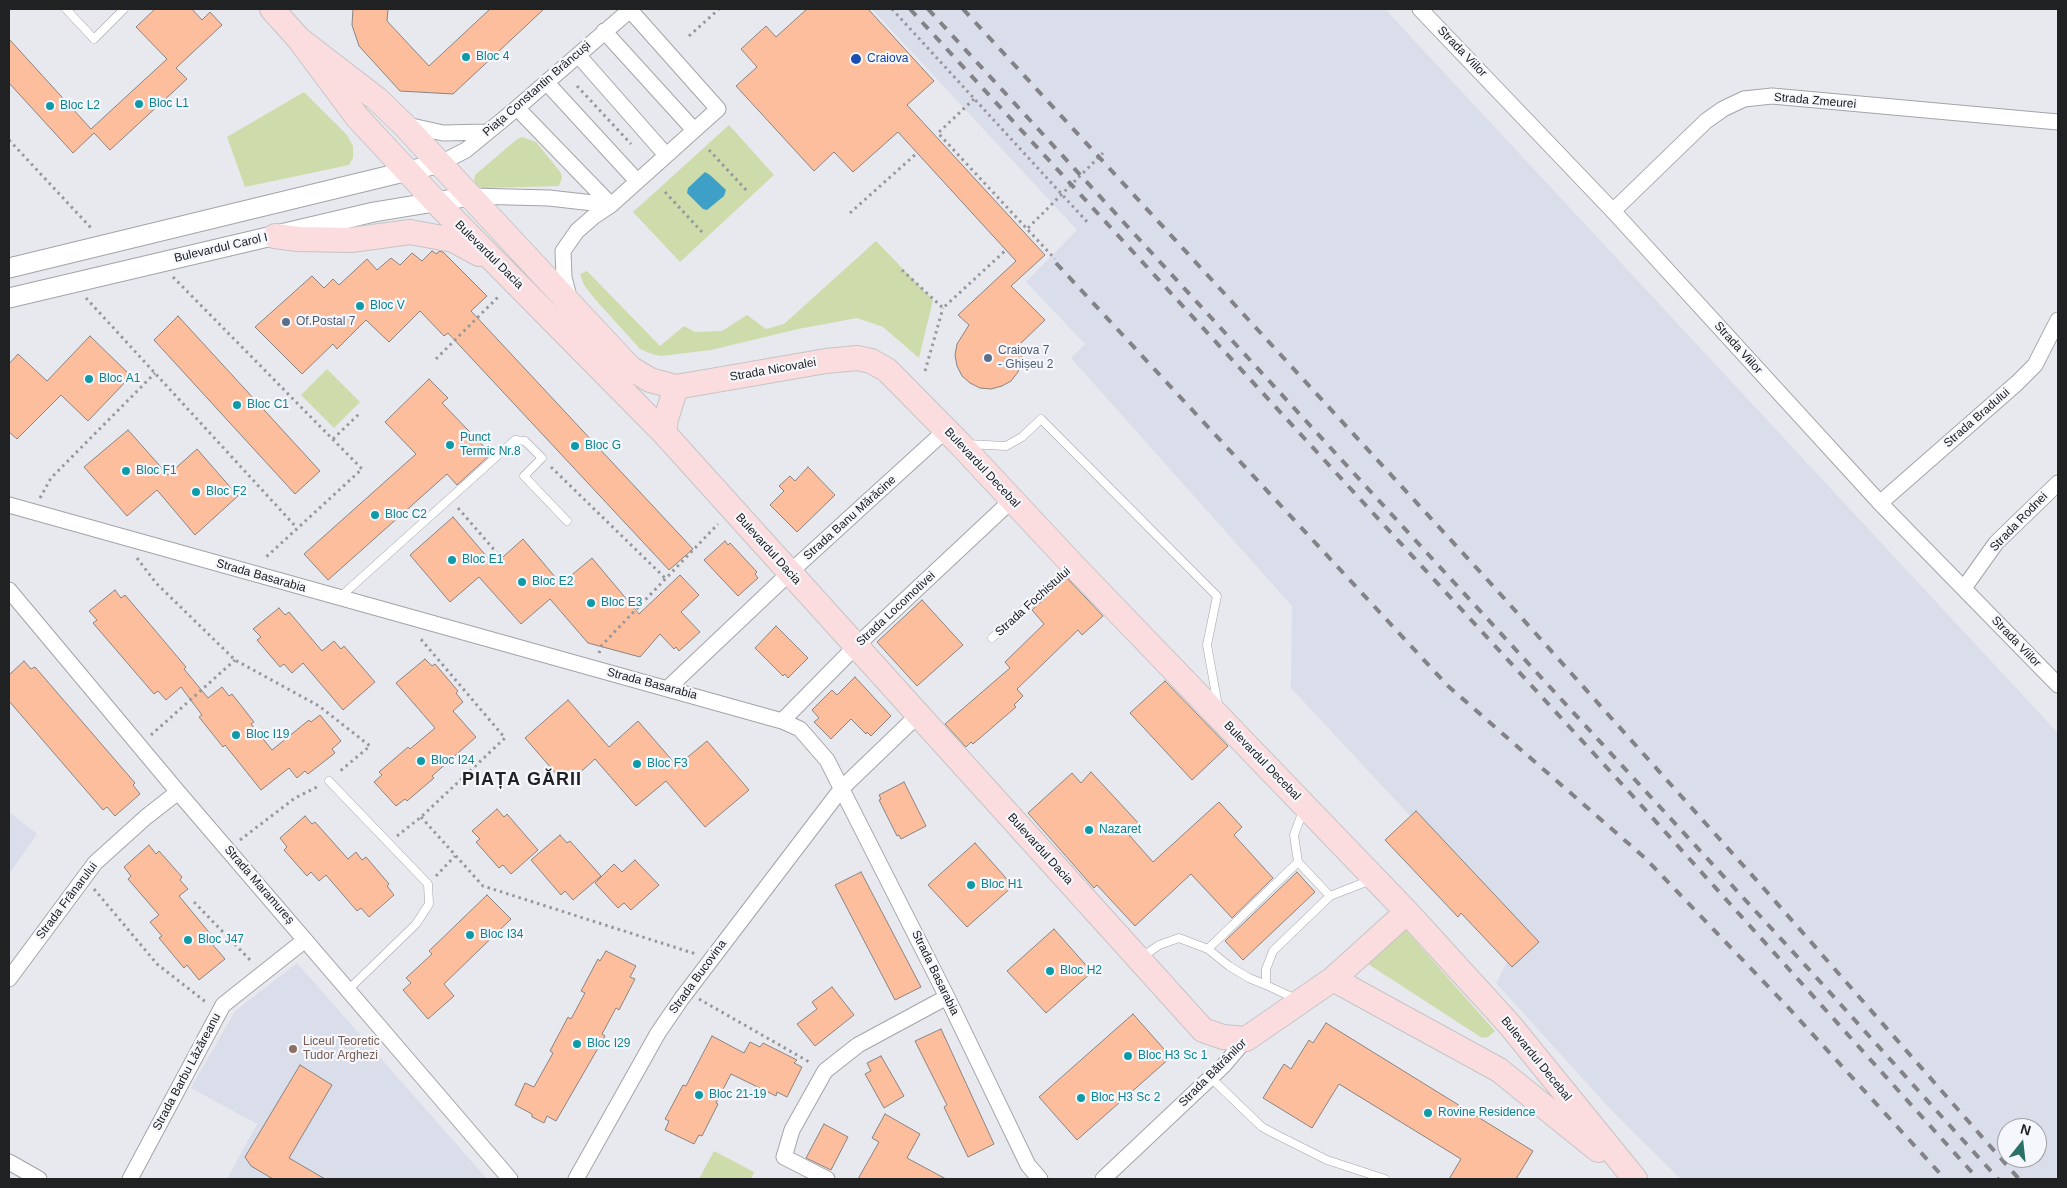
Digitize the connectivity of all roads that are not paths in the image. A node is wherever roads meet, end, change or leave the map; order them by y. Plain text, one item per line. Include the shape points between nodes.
1 (66, 9) edge
2 (124, 9) edge
3 (272, 9) edge
4 (1420, 9) edge
5 (630, 10) edge
6 (604, 31) junction
7 (299, 39) junction
8 (578, 55) junction
9 (547, 82) junction
10 (518, 108) junction
11 (2058, 122) edge
12 (404, 124) junction
13 (694, 130) junction
14 (487, 132) junction
15 (666, 155) junction
16 (441, 163) junction
17 (406, 170) junction
18 (637, 181) junction
19 (472, 196) junction
20 (435, 201) junction
21 (611, 205) junction
22 (1613, 211) junction
23 (275, 236) junction
24 (9, 268) edge
25 (507, 273) junction
26 (9, 298) edge
27 (572, 305) junction
28 (2058, 320) edge
29 (871, 361) joint
30 (676, 387) junction
31 (664, 433) junction
32 (953, 437) junction
33 (2055, 490) edge
34 (1012, 500) junction
35 (1880, 503) junction
36 (9, 505) edge
37 (567, 521) dead end
38 (1073, 565) junction
39 (790, 574) junction
40 (1964, 588) junction
41 (9, 590) edge
42 (340, 598) junction
43 (992, 638) dead end
44 (856, 646) junction
45 (2058, 685) edge
46 (668, 689) junction
47 (918, 714) junction
48 (1220, 718) junction
49 (782, 721) junction
50 (329, 781) road end
51 (842, 788) junction
52 (178, 792) junction
53 (1304, 806) junction
54 (1298, 862) junction
55 (1375, 879) junction
56 (1330, 896) junction
57 (1407, 912) junction
58 (305, 940) junction
59 (1208, 949) junction
60 (1139, 959) junction
61 (9, 979) edge
62 (1333, 979) junction
63 (1266, 985) junction
64 (348, 990) junction
65 (947, 997) junction
66 (1302, 1001) junction
67 (1246, 1039) junction
68 (1211, 1078) junction
69 (9, 1162) edge
70 (39, 1179) edge
71 (130, 1179) edge
72 (510, 1179) edge
73 (576, 1179) edge
74 (826, 1179) edge
75 (1040, 1179) edge
76 (1103, 1179) edge
77 (1385, 1179) edge
78 (1634, 1179) edge

1 - 2 lane via 94,39
3 - 7 main road, Bulevardul Dacia
4 - 22 street, Strada Viilor
5 - 6 street, Piața Constantin Brâncuși
5 - 13 street via 718,109
6 - 8 street, Piața Constantin Brâncuși
6 - 13 street
7 - 12 main road, Bulevardul Dacia
7 - 17 main road, Bulevardul Dacia via 357,117
8 - 9 street, Piața Constantin Brâncuși
8 - 15 street
9 - 10 street, Piața Constantin Brâncuși
9 - 18 street
10 - 14 street, Piața Constantin Brâncuși
10 - 21 street
11 - 22 street, Strada Zmeurei via 1772,96 1744,99 1706,121
12 - 14 street via 443,133
12 - 16 main road, Bulevardul Dacia
13 - 15 street
14 - 16 street, Piața Constantin Brâncuși via 466,150
15 - 18 street
16 - 17 street
16 - 19 main road, Bulevardul Dacia
17 - 20 main road, Bulevardul Dacia
17 - 24 street
18 - 21 street
19 - 20 street, Bulevardul Carol I
19 - 21 street via 549,198
19 - 27 main road, Bulevardul Dacia
20 - 23 street, Bulevardul Carol I
20 - 25 main road, Bulevardul Dacia
21 - 27 street via 577,231 563,251 564,277
22 - 35 street, Strada Viilor
23 - 25 main road via 351,240 410,232 426,234 453,240
23 - 26 street, Bulevardul Carol I
25 - 31 main road, Bulevardul Dacia
27 - 30 main road, Bulevardul Dacia via 630,368 650,380
28 - 35 street, Strada Bradului via 2035,365
29 - 30 main road, Strada Nicovalei via 857,358 826,361
29 - 32 main road, Bulevardul Decebal via 888,370
30 - 31 main road
31 - 39 main road, Bulevardul Dacia
32 - 34 main road, Bulevardul Decebal
32 - 39 street, Strada Banu Mărăcine
32 - 48 lane via 1006,446 1022,437 1041,419 1217,596 1207,645
33 - 40 street, Strada Rodnei via 1996,543
34 - 38 main road, Bulevardul Decebal
34 - 44 street, Strada Locomotivei
35 - 40 street, Strada Viilor
36 - 42 street, Strada Basarabia
37 - 42 lane via 524,476 542,458 525,441 514,440
38 - 43 lane, Strada Fochistului
38 - 48 main road, Bulevardul Decebal
39 - 44 main road, Bulevardul Dacia
39 - 46 street, Strada Banu Mărăcine
40 - 45 street, Strada Viilor
41 - 52 street, Strada Maramureș
42 - 46 street, Strada Basarabia
44 - 47 main road, Bulevardul Dacia
44 - 49 street, Strada Locomotivei
46 - 49 street, Strada Basarabia
47 - 51 street
47 - 60 main road, Bulevardul Dacia
48 - 53 main road, Bulevardul Decebal
49 - 51 street, Strada Basarabia via 800,729 813,742
50 - 64 lane via 428,884 429,904 416,924
51 - 65 street, Strada Basarabia
51 - 73 street, Strada Bucovina via 711,958 658,1033
52 - 58 street, Strada Maramureș
52 - 61 street, Strada Frânarului via 95,863
53 - 54 lane via 1294,835
53 - 55 main road, Bulevardul Decebal
54 - 56 lane
54 - 59 lane
55 - 56 lane
55 - 57 main road, Bulevardul Decebal
56 - 63 lane via 1273,951 1266,969
57 - 62 main road, Strada Bătrânilor
57 - 78 main road, Bulevardul Decebal via 1508,1024
58 - 64 street, Strada Maramureș
58 - 71 street, Strada Barbu Lăzăreanu via 223,1005
59 - 60 lane via 1179,938 1160,945
59 - 63 lane via 1229,966
60 - 67 main road, Bulevardul Dacia via 1203,1030 1223,1037
62 - 66 main road, Strada Bătrânilor
62 - 78 main road, Bulevardul Decebal via 1499,1070
63 - 66 lane
64 - 72 street, Strada Maramureș
65 - 74 street via 858,1045 825,1071 792,1130 784,1157
65 - 75 street, Strada Basarabia via 1028,1165
66 - 67 main road, Strada Bătrânilor
67 - 68 street, Strada Bătrânilor
68 - 76 street, Strada Bătrânilor
68 - 77 lane via 1262,1127 1327,1160
69 - 70 street

